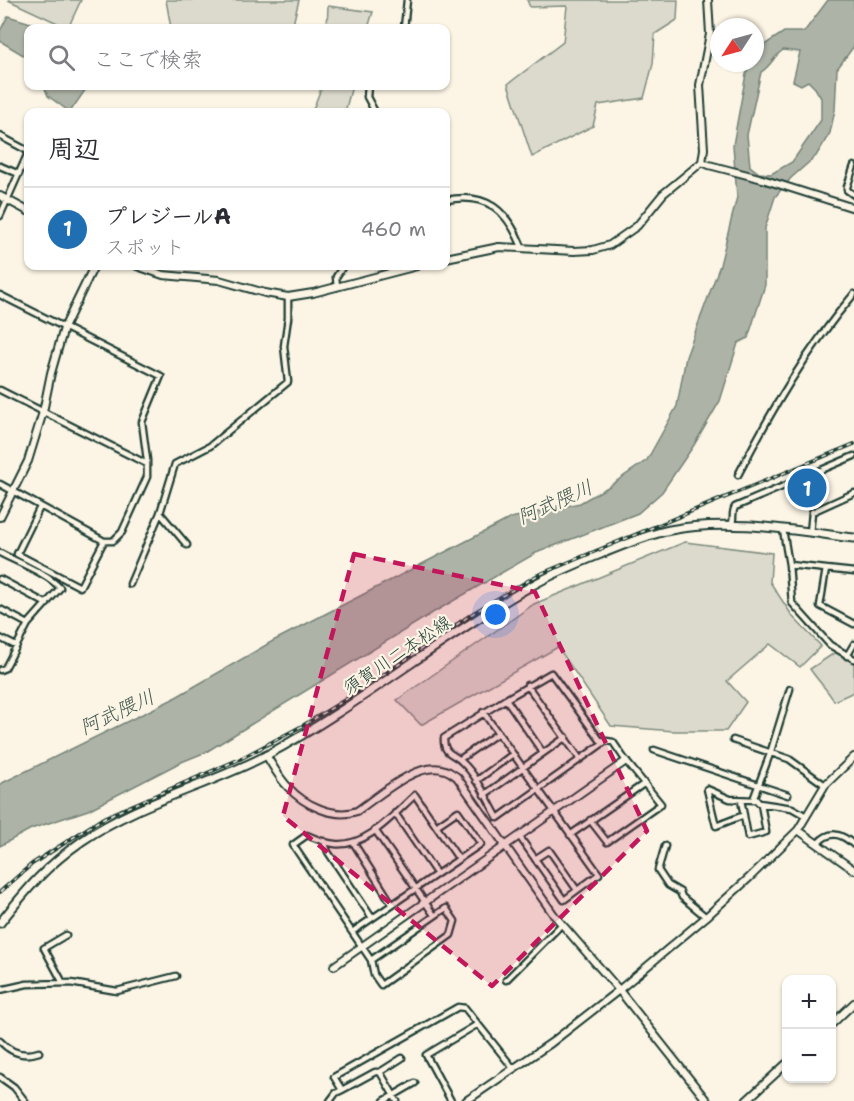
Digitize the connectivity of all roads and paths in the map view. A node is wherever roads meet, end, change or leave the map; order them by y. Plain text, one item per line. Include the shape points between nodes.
1 (407, 0) edge
2 (708, 0) edge
3 (404, 24) edge
4 (368, 90) edge
5 (373, 108) edge
6 (0, 136) edge
7 (24, 150) edge
8 (24, 162) edge
9 (702, 162) junction
10 (0, 166) edge
11 (854, 166) edge
12 (19, 174) junction
13 (854, 195) edge
14 (0, 196) edge
15 (450, 199) edge
16 (8, 200) junction
17 (853, 207) edge
18 (24, 209) edge
19 (0, 216) edge
20 (522, 247) junction
21 (450, 257) edge
22 (92, 270) edge
23 (149, 270) edge
24 (340, 270) edge
25 (401, 270) edge
26 (337, 286) junction
27 (854, 294) edge
28 (0, 295) edge
29 (288, 297) junction
30 (64, 328) junction
31 (0, 390) edge
32 (43, 412) junction
33 (854, 458) edge
34 (147, 464) junction
35 (738, 475) dead end
36 (0, 484) edge
37 (12, 490) junction
38 (854, 493) edge
39 (40, 507) junction
40 (160, 513) junction
41 (0, 517) edge
42 (731, 525) junction
43 (783, 530) junction
44 (810, 533) junction
45 (854, 538) edge
46 (104, 541) junction
47 (187, 545) dead end
48 (0, 553) edge
49 (789, 566) junction
50 (826, 569) junction
51 (854, 573) edge
52 (0, 579) edge
53 (130, 584) dead end
54 (47, 604) junction
55 (0, 609) edge
56 (28, 624) junction
57 (854, 624) edge
58 (0, 638) edge
59 (854, 644) edge
60 (16, 646) junction
61 (847, 656) junction
62 (854, 659) edge
63 (0, 669) edge
64 (527, 685) junction
65 (790, 689) dead end
66 (506, 699) junction
67 (483, 712) junction
68 (498, 733) junction
69 (566, 737) junction
70 (733, 740) dead end
71 (606, 741) junction
72 (654, 750) dead end
73 (543, 753) junction
74 (513, 754) junction
75 (770, 754) junction
76 (266, 755) junction
77 (854, 757) edge
78 (460, 759) junction
79 (580, 759) junction
80 (626, 762) junction
81 (522, 767) junction
82 (476, 781) junction
83 (645, 783) junction
84 (758, 784) junction
85 (825, 785) junction
86 (539, 789) junction
87 (484, 795) junction
88 (788, 795) dead end
89 (741, 800) junction
90 (754, 800) junction
91 (761, 804) junction
92 (554, 812) junction
93 (395, 813) junction
94 (744, 815) junction
95 (806, 816) junction
96 (590, 820) junction
97 (436, 826) junction
98 (375, 830) junction
99 (798, 830) junction
100 (570, 835) junction
101 (519, 836) junction
102 (324, 841) junction
103 (353, 842) junction
104 (818, 843) junction
105 (854, 845) edge
106 (505, 846) junction
107 (664, 846) dead end
108 (458, 858) junction
109 (535, 859) junction
110 (854, 870) edge
111 (436, 873) junction
112 (414, 888) junction
113 (577, 890) junction
114 (424, 902) junction
115 (392, 903) junction
116 (434, 915) junction
117 (706, 916) junction
118 (372, 918) junction
119 (0, 923) edge
120 (562, 924) junction
121 (352, 932) junction
122 (66, 935) dead end
123 (363, 946) junction
124 (371, 960) junction
125 (334, 966) dead end
126 (176, 976) dead end
127 (506, 980) dead end
128 (63, 983) junction
129 (0, 990) edge
130 (619, 990) junction
131 (854, 1003) edge
132 (836, 1019) edge
133 (478, 1024) junction
134 (0, 1041) edge
135 (39, 1052) dead end
136 (402, 1058) dead end
137 (513, 1068) junction
138 (782, 1069) edge
139 (380, 1072) junction
140 (0, 1077) edge
141 (415, 1083) dead end
142 (342, 1090) junction
143 (394, 1095) junction
144 (25, 1101) edge
145 (330, 1101) edge
146 (384, 1101) edge
147 (397, 1101) edge
148 (451, 1101) edge
149 (466, 1101) edge
150 (707, 1101) edge
151 (746, 1101) edge

1 - 3 street
2 - 9 street via 710,34 700,85
4 - 5 street
6 - 7 street
8 - 12 street
9 - 17 street
9 - 20 street via 663,194 632,230 610,245 574,251
10 - 12 street
11 - 13 street via 847,190
12 - 16 street
14 - 16 street
15 - 20 street via 466,197 493,205 513,228
16 - 18 street
16 - 19 street
20 - 21 street via 481,249
22 - 30 street
23 - 29 street via 219,280
24 - 26 street
25 - 26 street
26 - 29 street
27 - 35 street via 828,324 789,384
28 - 30 street
29 - 40 street via 284,346 288,382 210,446 177,462
30 - 32 street
30 - 34 street via 161,376 142,422
31 - 32 street
32 - 34 street
32 - 37 street via 28,461
33 - 42 street via 735,507
34 - 46 street via 147,477 122,532 113,541
36 - 37 street
37 - 39 street
37 - 41 street
38 - 44 street via 812,512
39 - 46 street
39 - 46 street via 17,554 80,587
40 - 47 street
40 - 53 street
42 - 43 main road, 須賀川二本松線
42 - 76 main road, 須賀川二本松線 via 668,530 586,560 528,588 349,707
43 - 44 main road, 須賀川二本松線
43 - 49 street
44 - 45 main road, 須賀川二本松線
48 - 54 street via 60,588
49 - 50 street
49 - 61 street via 792,603 830,645
50 - 51 street
50 - 57 street via 820,606
52 - 54 street
54 - 56 street
55 - 56 street
56 - 60 street
58 - 60 street
59 - 61 street
60 - 63 street via 5,668
61 - 62 street
64 - 66 street
64 - 69 street
64 - 71 street via 551,673 600,740
65 - 75 street
66 - 67 street
66 - 73 street
67 - 68 street
67 - 78 street via 444,738 450,755
68 - 74 street
68 - 78 street
69 - 73 street
69 - 79 street
70 - 75 street
71 - 79 street
71 - 80 street via 613,742
72 - 84 street
73 - 81 street
74 - 81 street
74 - 82 street
75 - 84 street
75 - 85 street via 797,763
76 - 106 street via 288,788 322,810 336,814 357,811 416,771 446,770 457,777
76 - 119 main road, 須賀川二本松線 via 118,820 84,839 37,877
77 - 85 street
78 - 82 street
79 - 86 street
80 - 83 street
80 - 92 street
81 - 86 street
81 - 87 street
82 - 87 street
83 - 96 street
83 - 96 street via 661,804 607,842
84 - 88 street
84 - 90 street
85 - 95 street
86 - 87 street via 498,818
86 - 92 street
89 - 90 street
89 - 94 street
89 - 94 street via 707,789 716,826
90 - 91 street
91 - 94 street via 766,832 748,837
91 - 95 street via 792,808
92 - 100 street
92 - 101 street
93 - 97 street via 415,795
93 - 98 street
93 - 111 street
95 - 99 street
96 - 100 street
97 - 108 street
97 - 108 street via 458,811 481,843
98 - 103 street
98 - 112 street
99 - 104 street
99 - 117 street
100 - 113 street via 598,874
101 - 106 street
101 - 109 street
102 - 103 street
102 - 118 street
102 - 121 street via 307,835 293,845
103 - 115 street
104 - 105 street via 825,835 834,834
104 - 110 street
106 - 114 street
106 - 120 street
107 - 117 street via 658,870 663,879
108 - 111 street
109 - 113 street via 549,850
109 - 113 street via 564,900
111 - 112 street
112 - 114 street
112 - 115 street
114 - 116 street
114 - 123 street
115 - 118 street
116 - 124 street
116 - 124 street via 446,908 455,921 451,935 381,985
117 - 130 street
118 - 121 street
120 - 127 street
120 - 130 street
121 - 123 street
122 - 128 street via 44,948
123 - 124 street
123 - 125 street
126 - 128 street via 117,991
128 - 129 street
130 - 137 street
130 - 150 street
131 - 132 street
133 - 137 street
133 - 142 street via 465,1008 458,1007 334,1077
133 - 148 street via 426,1055
134 - 135 street via 6,1048 26,1056
136 - 139 street
137 - 149 street
138 - 151 street
139 - 142 street
139 - 143 street
140 - 144 street
141 - 143 street
142 - 145 street
143 - 146 street
143 - 147 street

